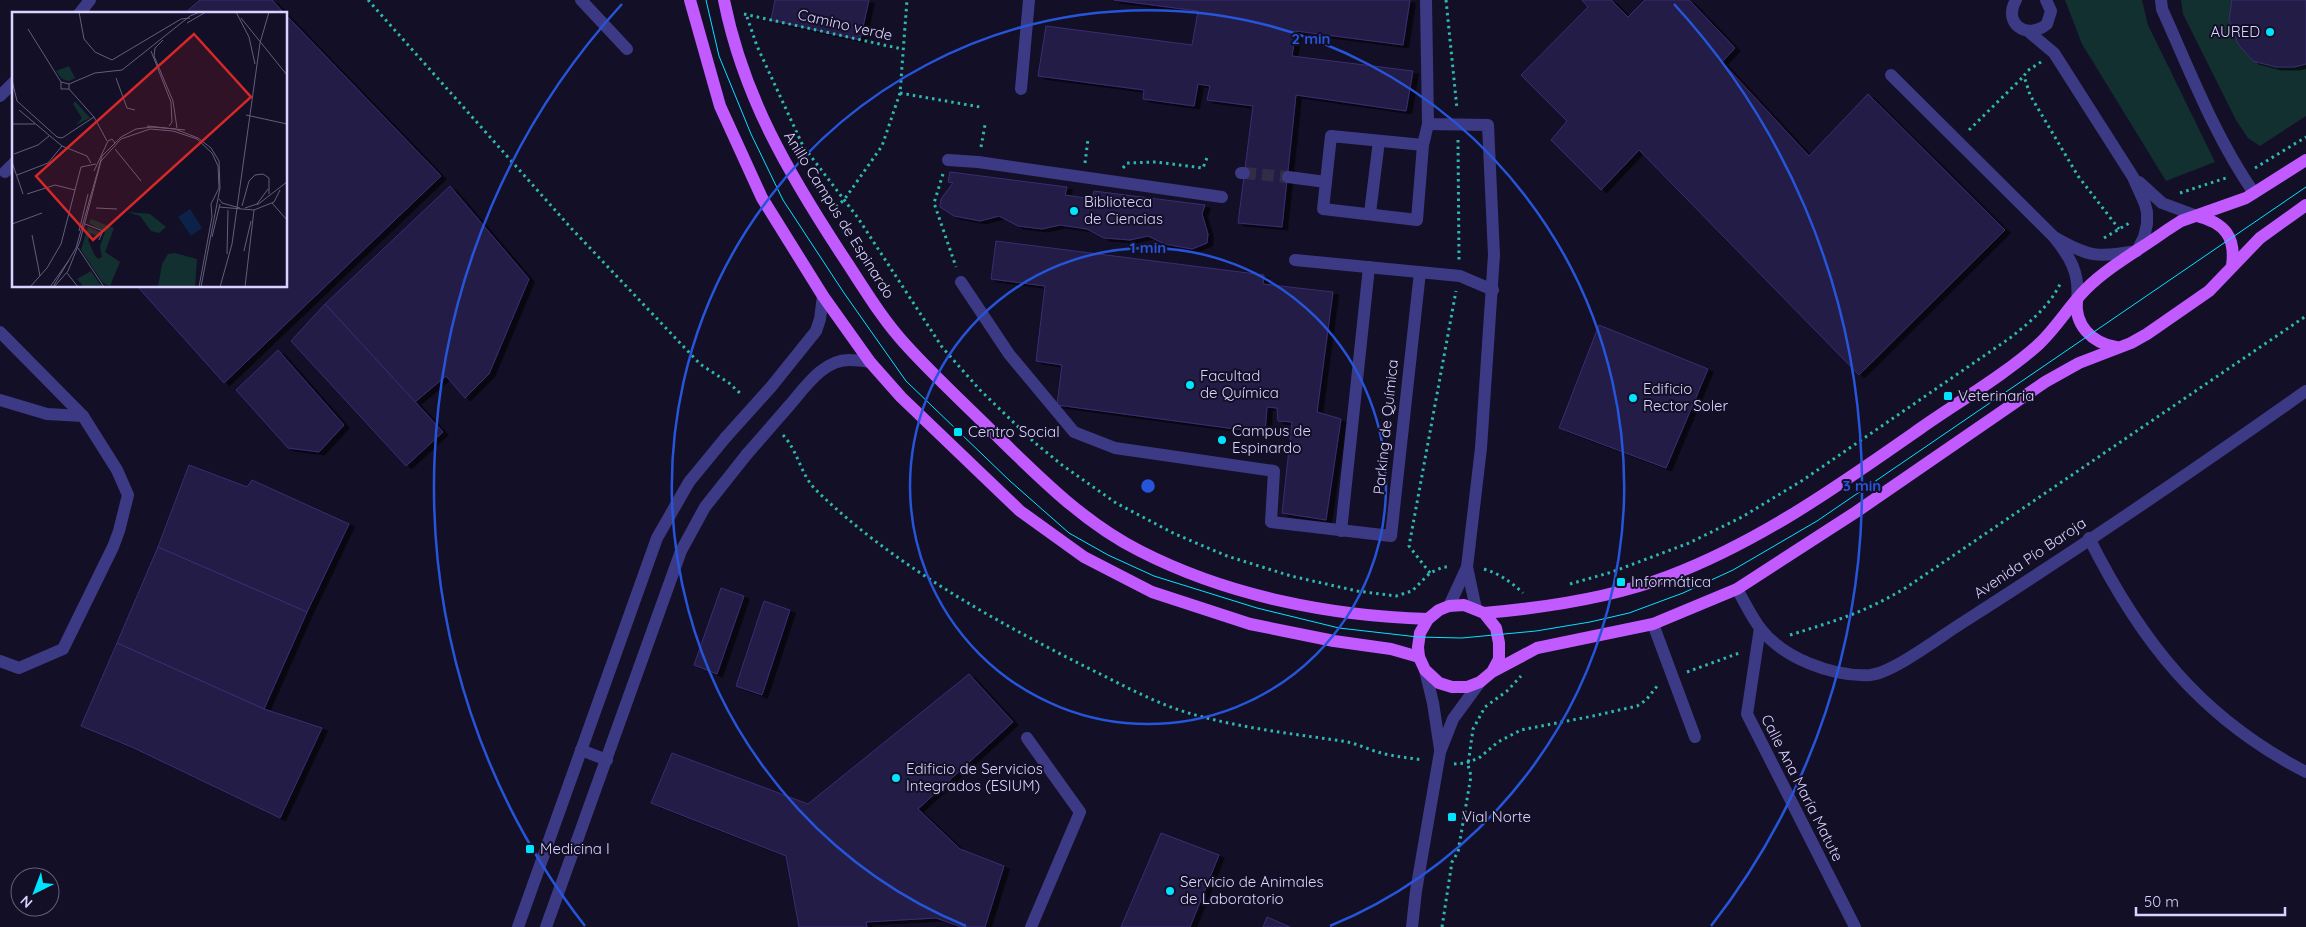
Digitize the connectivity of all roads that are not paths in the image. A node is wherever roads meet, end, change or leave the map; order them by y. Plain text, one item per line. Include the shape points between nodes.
1 (90, 0) edge
2 (581, 0) edge
3 (690, 0) edge
4 (1030, 0) edge
5 (1426, 0) edge
6 (2016, 0) edge
7 (2046, 0) edge
8 (2161, 0) edge
9 (724, 5) edge
10 (81, 12) edge
11 (2050, 18) junction
12 (2029, 32) junction
13 (627, 49) dead end
14 (2054, 53) junction
15 (1891, 75) dead end
16 (12, 84) edge
17 (1021, 89) dead end
18 (0, 96) edge
19 (1428, 124) junction
20 (1379, 141) junction
21 (1423, 145) junction
22 (948, 160) road end
23 (2306, 160) edge
24 (1288, 177) tunnel mouth
25 (2134, 177) junction
26 (1326, 182) junction
27 (2254, 193) junction
28 (1222, 197) dead end
29 (2306, 205) edge
30 (1370, 213) junction
31 (2197, 216) junction
32 (2054, 236) junction
33 (2137, 252) junction
34 (1295, 260) dead end
35 (2232, 266) junction
36 (1369, 267) junction
37 (1420, 272) junction
38 (961, 282) road end
39 (1493, 290) junction
40 (823, 296) junction
41 (2077, 300) junction
42 (0, 332) edge
43 (2113, 349) junction
44 (870, 362) junction
45 (2306, 392) edge
46 (0, 400) edge
47 (83, 416) junction
48 (1340, 531) junction
49 (2089, 538) junction
50 (1467, 567) junction
51 (1737, 588) junction
52 (1449, 606) junction
53 (1480, 611) junction
54 (1428, 619) junction
55 (1653, 624) junction
56 (1760, 628) junction
57 (1419, 657) junction
58 (0, 661) edge
59 (1425, 670) junction
60 (1492, 672) junction
61 (1480, 682) junction
62 (1695, 737) dead end
63 (1027, 738) dead end
64 (581, 750) junction
65 (1440, 752) junction
66 (607, 760) junction
67 (2306, 772) edge
68 (518, 927) edge
69 (546, 927) edge
70 (1031, 927) edge
71 (1412, 927) edge
72 (1855, 927) edge

1 - 10 street
2 - 13 street
3 - 40 main road via 720,106 762,198
4 - 17 street
5 - 19 street
6 - 12 street via 2012,8 2013,21
7 - 11 street
8 - 27 street via 2162,10 2205,105
9 - 54 main road, Anillo Campus de Espinardo via 739,61 769,134 870,298 904,344 1044,482 1082,514 1139,551 1215,583 1276,600 1349,613
11 - 12 street via 2042,28
11 - 14 street via 2048,31
12 - 14 street
14 - 25 street
15 - 32 street
16 - 18 street
19 - 21 street
19 - 39 street via 1488,125 1493,207
20 - 21 street
20 - 26 street via 1331,136
20 - 30 street
21 - 30 street via 1418,220
22 - 28 street
23 - 27 main road
24 - 26 street
25 - 31 street via 2162,203
25 - 33 street via 2147,212 2144,237
26 - 30 street via 1323,209
27 - 31 main road
29 - 35 main road via 2260,238
31 - 33 main road via 2174,226
31 - 35 main road via 2210,219 2226,231 2233,247
32 - 33 street via 2082,252 2097,256
32 - 41 street via 2072,262 2077,277
33 - 41 main road
34 - 36 street
35 - 43 main road via 2208,291 2147,334
36 - 37 street
36 - 48 street
37 - 39 street via 1460,276
37 - 48 street, Parking de Química via 1391,536
38 - 48 street, Parking de Química via 1009,354 1074,432 1115,448 1274,472 1271,522
39 - 50 street via 1481,448
40 - 44 main road
40 - 64 street, bridge via 816,331 689,482 657,538
41 - 43 main road via 2076,309 2089,336
41 - 53 main road via 2039,344 1998,374 1852,477 1772,527 1717,556 1658,580 1613,592 1529,609
42 - 47 street
43 - 51 main road via 2045,382 1856,512
44 - 57 main road via 901,397 1020,511 1084,557 1152,592 1250,624
44 - 66 street, bridge via 840,361 825,368 747,454 705,507 681,550
45 - 49 street, Avenida Pío Baroja
46 - 47 street via 46,414
47 - 58 street via 117,470 128,495 119,531 63,649 19,668
49 - 56 street, Avenida Pío Baroja via 1896,665 1872,675 1847,674 1816,666 1792,655
49 - 67 street via 2137,621 2158,652 2193,692 2250,739
50 - 52 street
50 - 53 street
51 - 55 main road
51 - 56 street, Avenida Pío Baroja
52 - 53 main road via 1464,605
52 - 54 main road
53 - 60 main road via 1496,628 1499,643 1499,659
54 - 57 main road via 1418,638
55 - 60 main road via 1537,648
55 - 62 street
56 - 72 street, Calle Ana María Matute via 1747,714
57 - 59 main road
59 - 61 main road via 1439,683 1452,687 1467,687
59 - 65 street
60 - 61 main road
61 - 65 street via 1452,719
63 - 70 street via 1080,812
64 - 66 street
64 - 68 street
65 - 71 street
66 - 69 street

